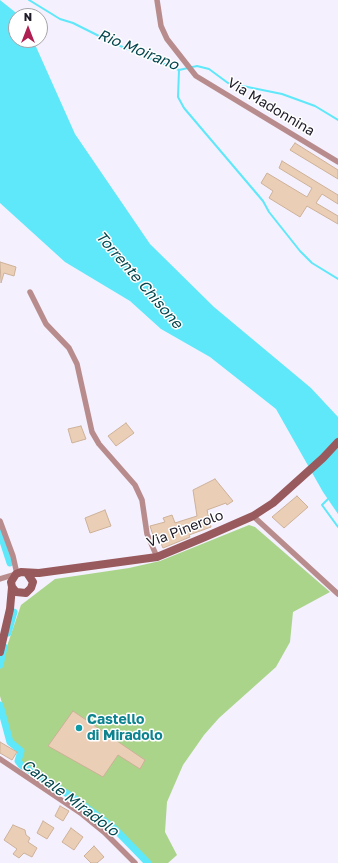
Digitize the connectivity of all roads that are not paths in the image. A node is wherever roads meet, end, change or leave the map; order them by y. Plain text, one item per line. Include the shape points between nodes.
1 (156, 0) edge
2 (338, 162) edge
3 (30, 292) dead end
4 (338, 442) edge
5 (253, 516) junction
6 (0, 520) edge
7 (157, 557) junction
8 (54, 572) junction
9 (27, 573) junction
10 (16, 574) junction
11 (0, 580) edge
12 (12, 586) junction
13 (31, 588) junction
14 (22, 593) junction
15 (338, 594) edge
16 (10, 609) junction
17 (3, 632) edge
18 (0, 652) edge
19 (0, 759) edge
20 (135, 863) edge

1 - 2 street, Via Madonnina via 161,26 167,39 192,72
3 - 7 street via 46,324 69,348 76,364 92,432 99,444 135,485 142,500 147,534
4 - 5 street, Via Pinerolo via 291,488
5 - 7 street, Via Pinerolo
5 - 15 street
6 - 10 street via 13,556
7 - 8 street, Via Pinerolo
8 - 9 street, Via Pinerolo
8 - 13 street, Via Pinerolo
9 - 10 street
9 - 13 street via 32,582
10 - 11 street
10 - 12 street via 12,579
11 - 12 street
12 - 14 street via 16,592
12 - 16 street
13 - 14 street
14 - 16 street
16 - 17 street
17 - 18 street
19 - 20 street via 82,814

